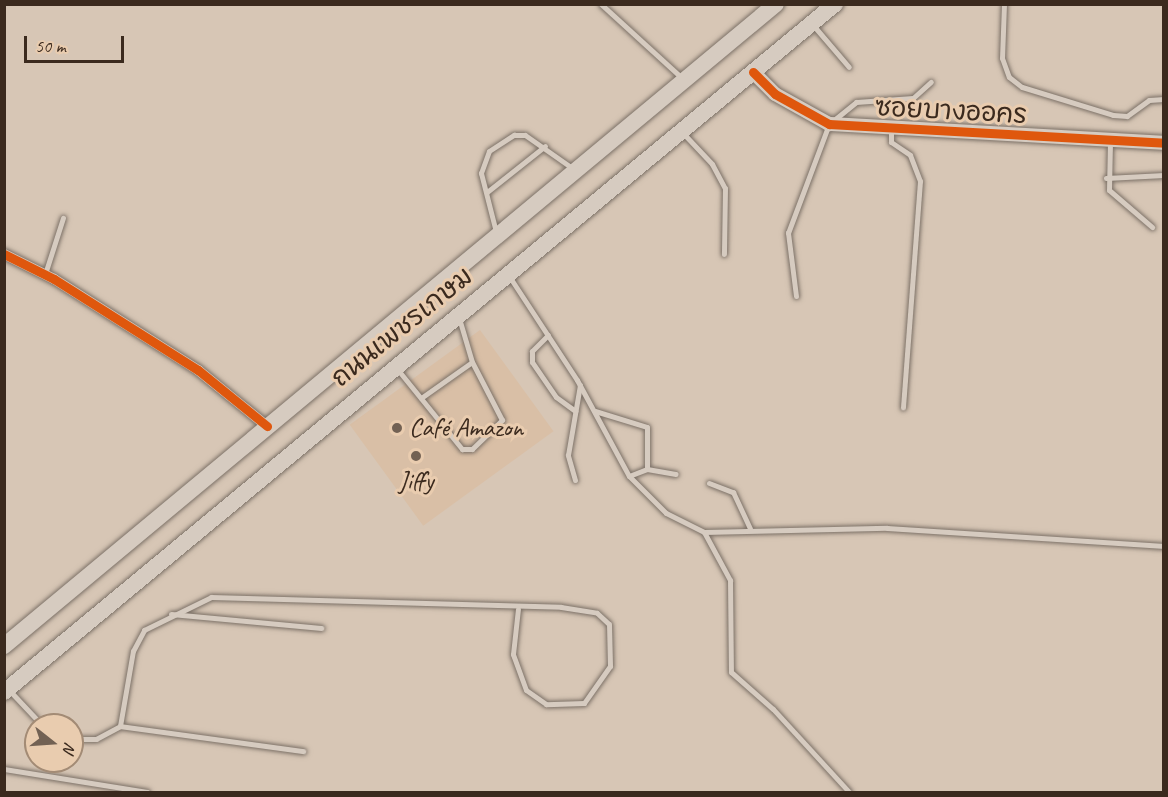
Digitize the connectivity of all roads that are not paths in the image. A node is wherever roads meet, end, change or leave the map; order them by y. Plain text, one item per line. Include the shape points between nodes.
1 (601, 4) edge
2 (776, 4) edge
3 (835, 4) edge
4 (1004, 4) edge
5 (812, 23) junction
6 (849, 67) dead end
7 (753, 72) junction
8 (684, 80) junction
9 (931, 82) dead end
10 (1164, 99) edge
11 (829, 124) junction
12 (891, 130) junction
13 (681, 131) junction
14 (1110, 141) junction
15 (1164, 143) edge
16 (545, 146) junction
17 (576, 171) junction
18 (1164, 175) edge
19 (1106, 178) junction
20 (487, 192) junction
21 (63, 218) dead end
22 (1152, 227) dead end
23 (498, 236) junction
24 (4, 254) edge
25 (724, 254) dead end
26 (45, 274) junction
27 (508, 274) junction
28 (796, 296) dead end
29 (458, 314) junction
30 (548, 335) junction
31 (471, 362) junction
32 (395, 366) junction
33 (580, 385) junction
34 (421, 398) junction
35 (903, 407) dead end
36 (574, 411) junction
37 (595, 411) junction
38 (267, 426) junction
39 (647, 469) junction
40 (676, 474) dead end
41 (629, 476) junction
42 (575, 480) dead end
43 (709, 483) dead end
44 (750, 528) junction
45 (704, 532) junction
46 (1164, 546) edge
47 (518, 609) junction
48 (169, 614) junction
49 (321, 628) dead end
50 (4, 646) edge
51 (6, 691) edge
52 (29, 713) edge
53 (120, 726) junction
54 (84, 739) edge
55 (303, 751) dead end
56 (4, 769) edge
57 (147, 792) edge
58 (849, 792) edge

1 - 8 lane
2 - 8 main road, ถนนเพชรเกษม
3 - 5 main road, ถนนเพชรเกษม
4 - 10 lane via 1002,58 1009,76 1022,87 1113,116 1127,116 1149,100
5 - 6 lane
5 - 7 main road, ถนนเพชรเกษม
7 - 11 street, ซอยบางออคร via 776,94
7 - 13 main road, ถนนเพชรเกษม
8 - 17 main road, ถนนเพชรเกษม
9 - 11 lane via 913,98 856,102
11 - 12 street, ซอยบางออคร
11 - 28 lane via 788,234
12 - 14 street, ซอยบางออคร
12 - 35 lane via 891,142 910,155 920,181
13 - 25 lane via 712,164 725,188
13 - 27 main road, ถนนเพชรเกษม
14 - 15 street, ซอยบางออคร
14 - 19 lane
16 - 17 lane
16 - 20 lane
16 - 20 lane via 519,134 489,152 481,165
17 - 23 main road, ถนนเพชรเกษม
18 - 19 lane
19 - 22 lane via 1121,203
20 - 23 lane via 489,223
21 - 26 lane
23 - 38 main road, ถนนเพชรเกษม
24 - 26 street
26 - 38 street via 228,390
27 - 29 main road, ถนนเพชรเกษม
27 - 30 lane
29 - 31 lane
29 - 32 main road, ถนนเพชรเกษม
30 - 33 lane
30 - 36 lane via 532,351 531,362 556,397
31 - 34 lane
31 - 34 lane via 502,420 472,449 462,449
32 - 34 lane
32 - 51 main road, ถนนเพชรเกษม
33 - 36 lane
33 - 37 lane
36 - 42 lane via 568,455
37 - 39 lane via 647,428
37 - 41 lane
38 - 50 main road, ถนนเพชรเกษม
39 - 40 lane
39 - 41 lane
41 - 45 lane via 666,513
43 - 44 lane via 733,492
44 - 45 lane
44 - 46 lane via 911,529
45 - 58 lane via 730,580 730,672 773,709
47 - 47 lane via 578,608 609,624 610,666 584,703 546,704 526,690 513,654
47 - 48 lane via 211,597
48 - 49 lane
48 - 53 lane via 144,630 133,651
51 - 52 lane
53 - 54 lane via 96,739
53 - 55 lane
56 - 57 lane

